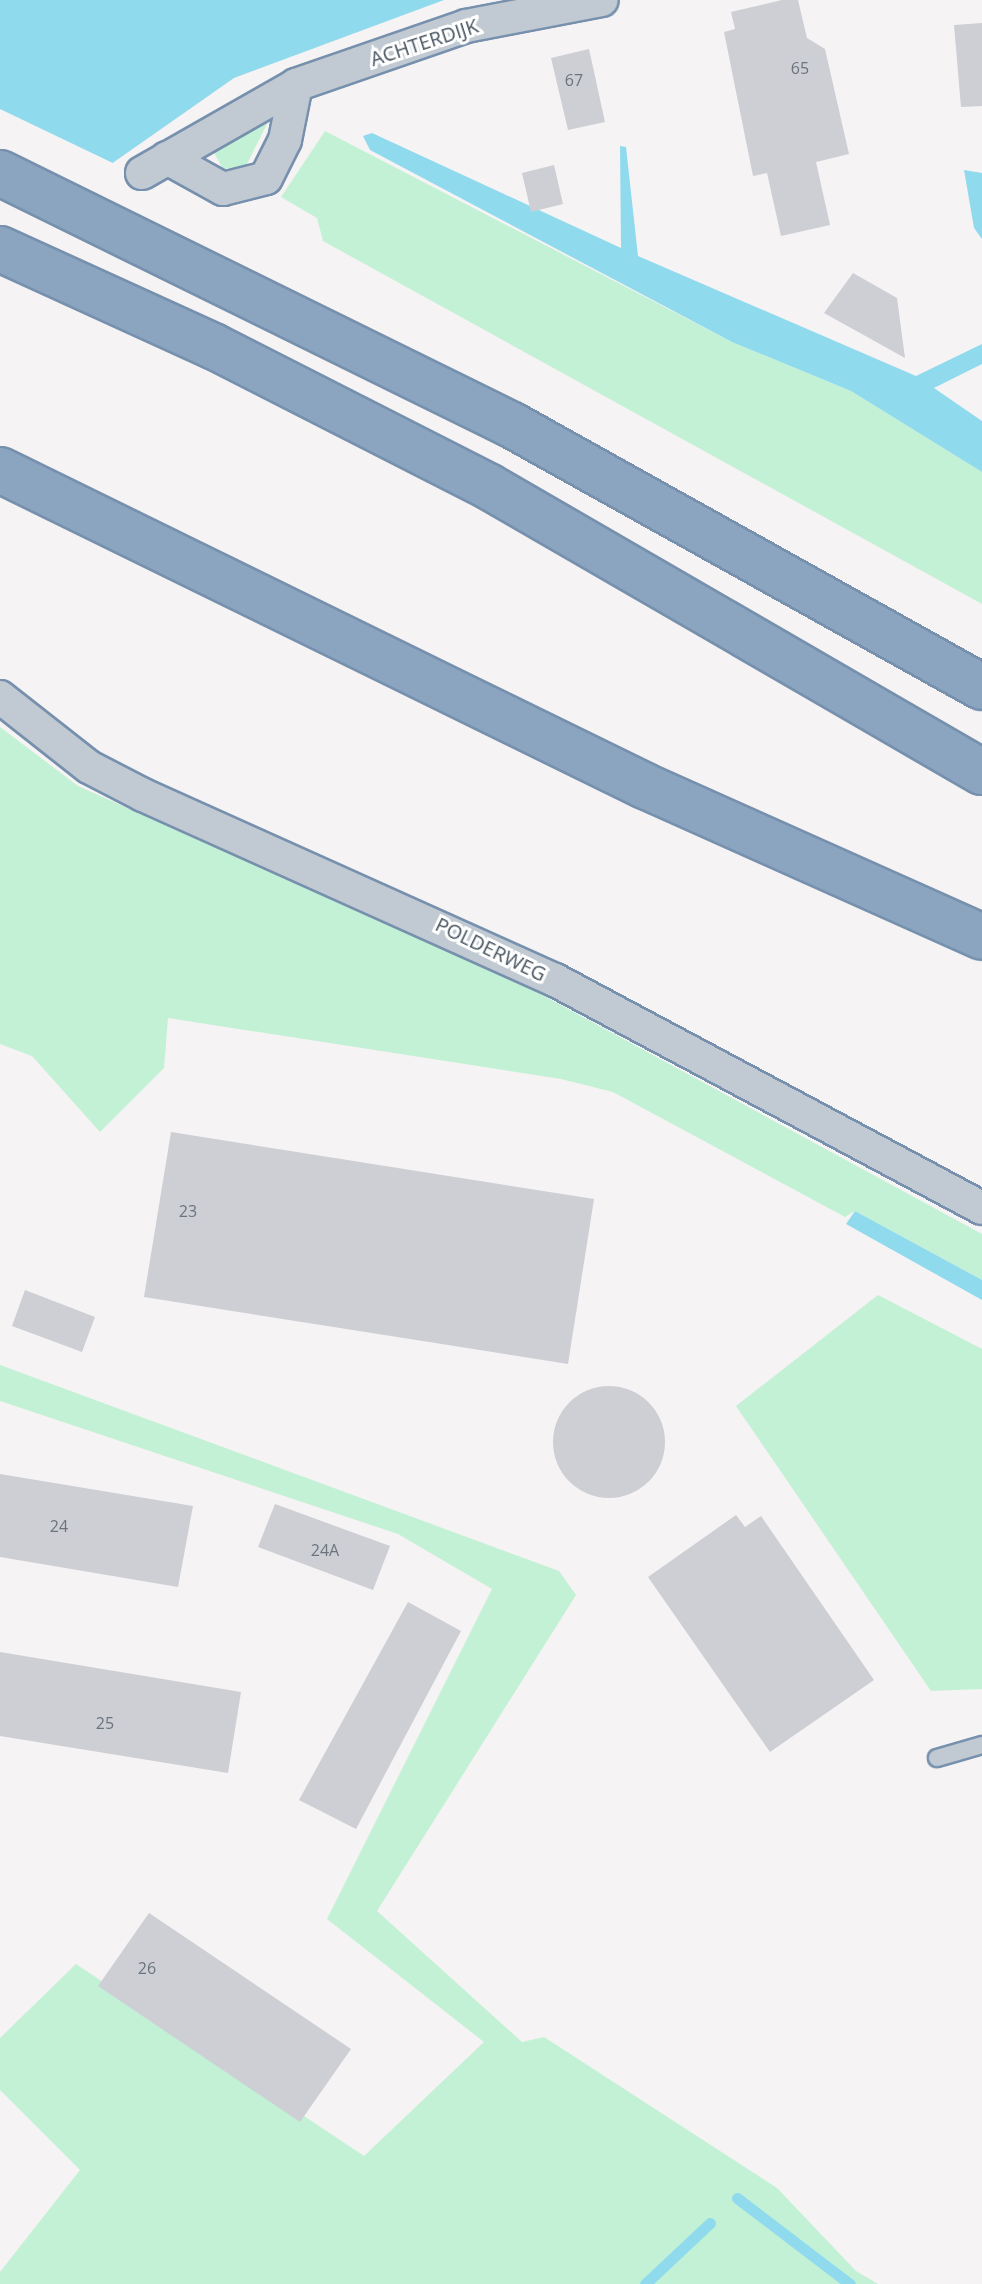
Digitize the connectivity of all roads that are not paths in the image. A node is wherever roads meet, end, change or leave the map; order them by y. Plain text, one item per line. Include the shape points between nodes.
1 (602, 0) edge
2 (296, 85) junction
3 (0, 173) edge
4 (0, 249) edge
5 (0, 470) edge
6 (982, 687) edge
7 (0, 697) edge
8 (982, 772) edge
9 (982, 937) edge
10 (982, 1208) edge
11 (982, 1745) edge
12 (937, 1758) dead end

1 - 2 street, ACHTERDIJK via 466,26
2 - 2 street, ACHTERDIJK via 155,166 223,189 266,178 285,140
3 - 6 highway via 512,425
4 - 8 highway via 215,347 515,501
5 - 9 highway via 165,545 631,779
7 - 10 street, POLDERWEG via 89,767 555,980
11 - 12 lane

